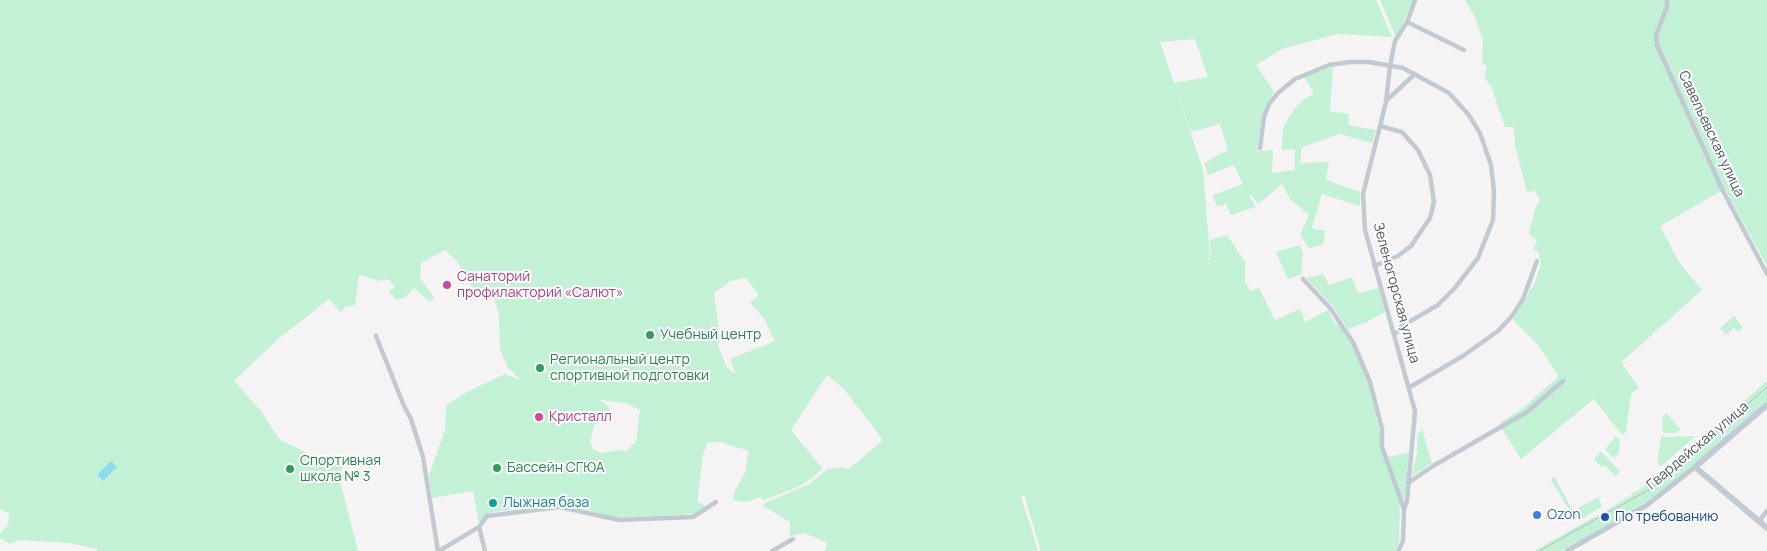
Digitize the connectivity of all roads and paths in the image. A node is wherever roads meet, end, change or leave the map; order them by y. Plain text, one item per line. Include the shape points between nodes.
1 (1415, 0) edge
2 (1667, 0) edge
3 (1407, 22) junction
4 (1464, 50) dead end
5 (1390, 66) junction
6 (1415, 74) junction
7 (1386, 102) junction
8 (1380, 126) junction
9 (1260, 148) dead end
10 (1537, 261) dead end
11 (1374, 266) junction
12 (1767, 274) edge
13 (1303, 278) dead end
14 (1395, 334) junction
15 (376, 336) dead end
16 (1563, 381) dead end
17 (1410, 386) junction
18 (1767, 404) edge
19 (1696, 467) junction
20 (1408, 483) junction
21 (716, 502) dead end
22 (1404, 509) junction
23 (1767, 511) edge
24 (1759, 521) junction
25 (479, 527) junction
26 (1767, 528) edge
27 (792, 539) dead end
28 (438, 551) edge
29 (485, 551) edge
30 (772, 551) edge
31 (1398, 551) edge
32 (1567, 551) edge

1 - 3 street, Зеленогорская улица
2 - 12 street, Савельевская улица via 1656,35 1657,45 1717,180
3 - 4 street
3 - 5 street, Зеленогорская улица via 1395,41
5 - 6 street
5 - 7 street, Зеленогорская улица
5 - 9 street via 1350,62 1329,65 1295,79 1269,104
6 - 7 street
6 - 14 street via 1449,93 1474,123 1491,165 1494,210 1478,258 1468,272 1438,305 1402,326
7 - 8 street, Зеленогорская улица
8 - 11 street, Зеленогорская улица via 1363,194 1365,230
8 - 11 street via 1402,132 1418,150 1430,175 1434,202 1430,218 1411,246 1398,256
10 - 17 street via 1523,299 1498,331 1464,356
11 - 14 street, Зеленогорская улица
13 - 22 street via 1330,308 1353,342 1375,401 1382,429 1382,447
14 - 17 street, Зеленогорская улица
15 - 28 street via 411,419 423,457
16 - 20 street via 1527,412
17 - 20 street, Зеленогорская улица via 1415,410
18 - 19 main road, Гвардейская улица
19 - 24 main road
19 - 32 street, Гвардейская улица via 1647,505
20 - 22 street, Зеленогорская улица
21 - 25 street via 693,517 620,520 560,507 487,516
22 - 31 street via 1403,541
23 - 24 street
24 - 26 main road
25 - 28 street
25 - 29 street
27 - 30 street

